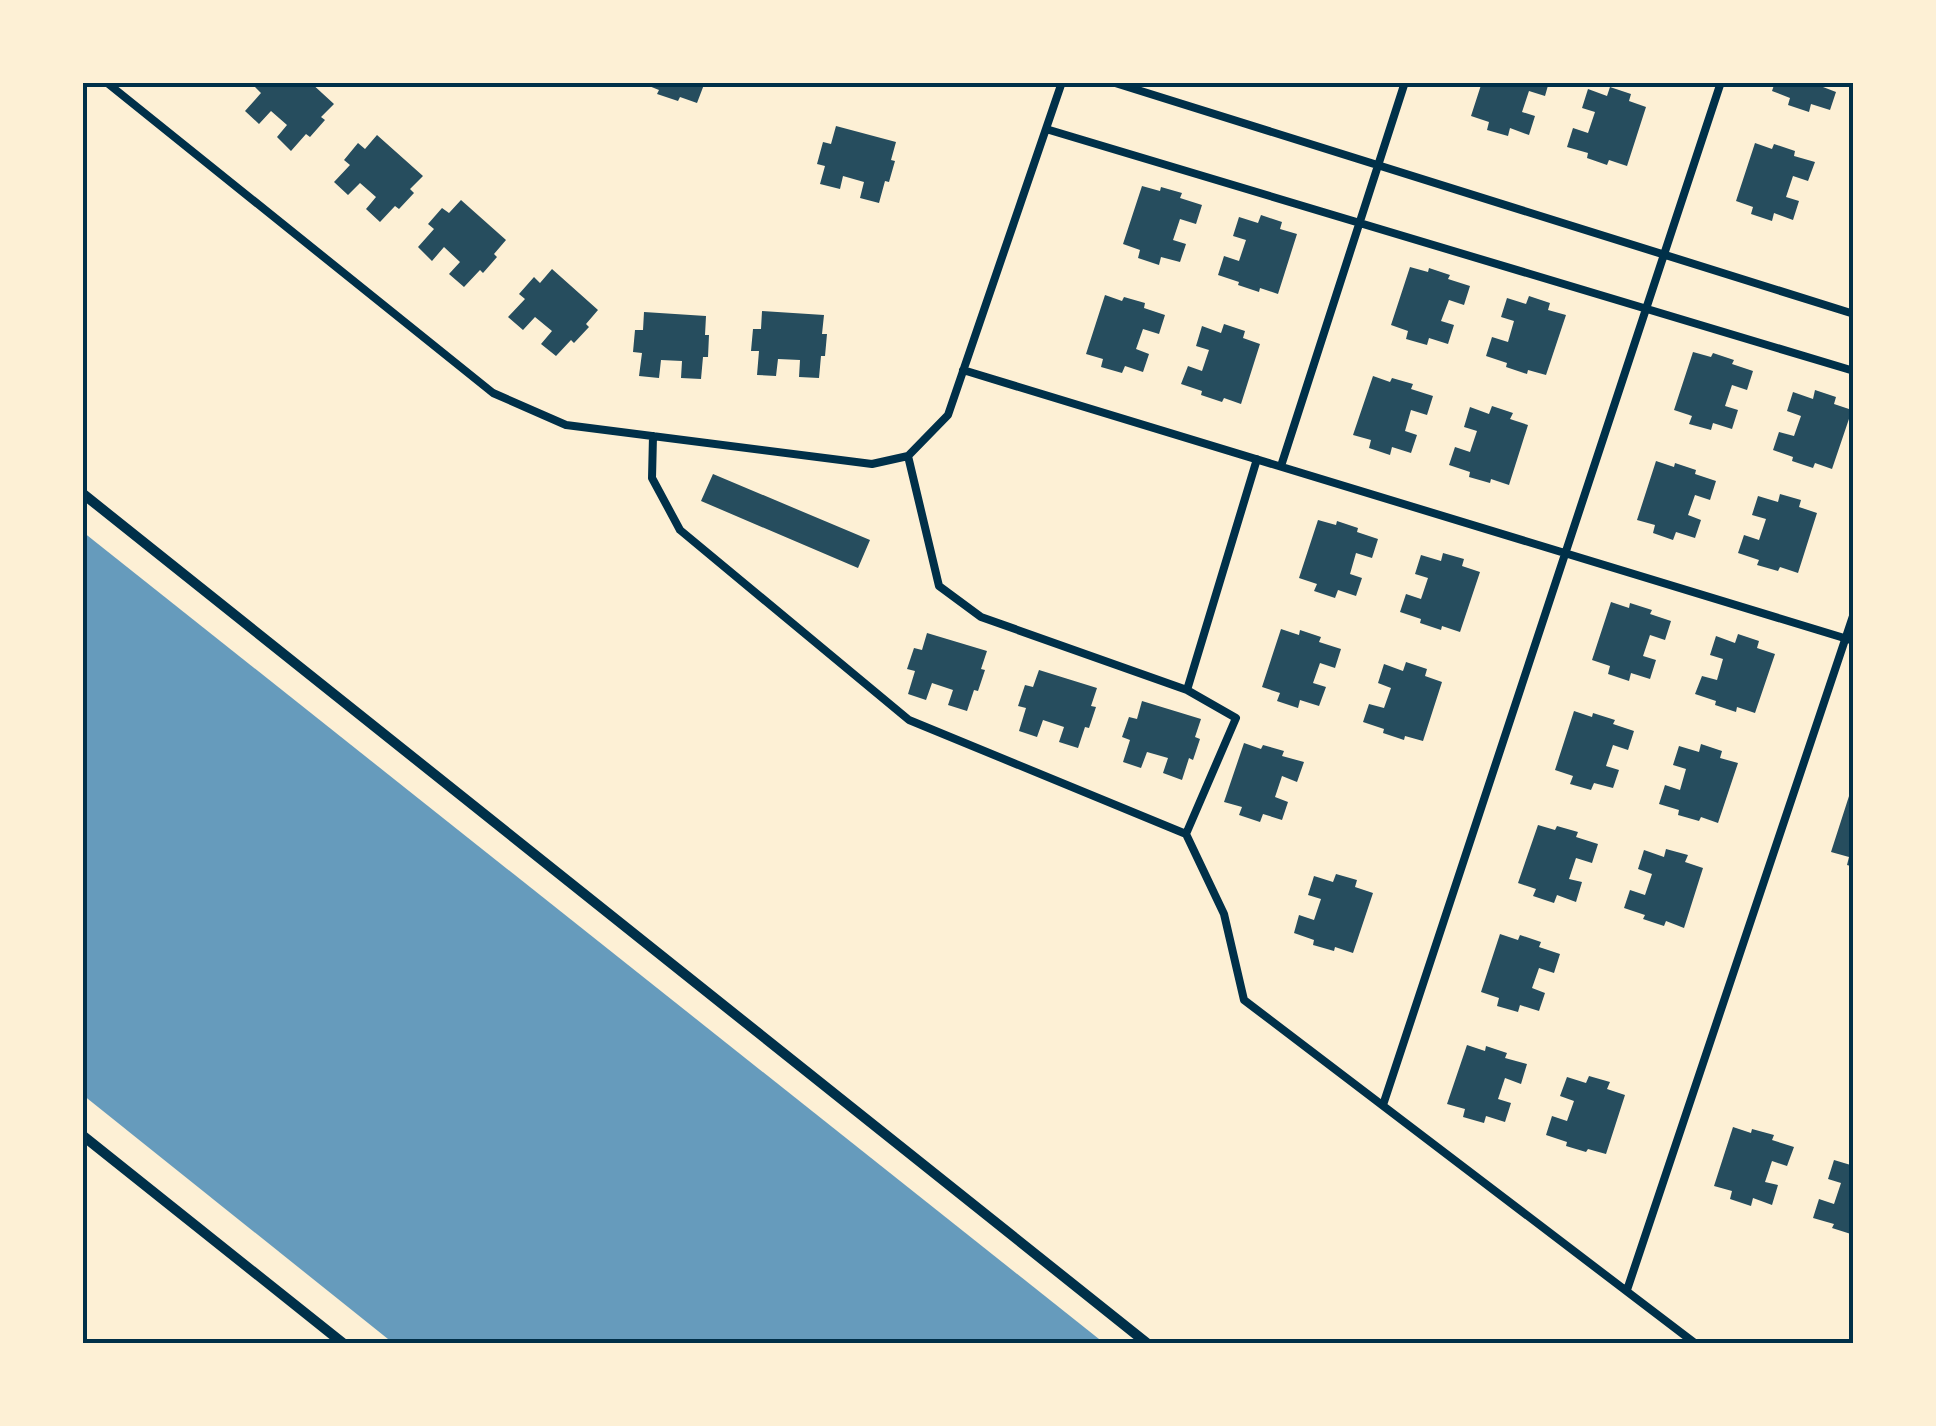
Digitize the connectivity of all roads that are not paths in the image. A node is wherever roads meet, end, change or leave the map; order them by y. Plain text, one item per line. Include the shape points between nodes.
1 (106, 82) edge
2 (1062, 82) edge
3 (1112, 82) edge
4 (1405, 82) edge
5 (1721, 82) edge
6 (1046, 129) junction
7 (1378, 165) junction
8 (1360, 222) junction
9 (1664, 254) junction
10 (1646, 308) junction
11 (1854, 314) edge
12 (963, 370) junction
13 (1854, 371) edge
14 (653, 436) junction
15 (908, 456) junction
16 (1257, 459) junction
17 (1280, 466) junction
18 (82, 492) edge
19 (1566, 553) junction
20 (1854, 613) edge
21 (1849, 639) edge
22 (1186, 690) junction
23 (1186, 834) junction
24 (1383, 1105) junction
25 (82, 1135) edge
26 (1626, 1290) junction
27 (344, 1344) edge
28 (1148, 1344) edge
29 (1696, 1344) edge

1 - 14 lane via 494,393 566,426
2 - 6 lane
3 - 7 lane
4 - 7 lane
5 - 9 lane
6 - 8 lane
6 - 12 lane
7 - 8 lane
7 - 9 lane
8 - 10 lane
8 - 17 lane
9 - 10 lane
9 - 11 lane
10 - 13 lane
10 - 19 lane
12 - 15 lane via 948,416
12 - 16 lane
14 - 15 lane via 872,464
14 - 23 lane via 652,478 680,530 910,720
15 - 22 lane via 939,586 981,617
16 - 17 lane
16 - 22 lane
17 - 19 lane
18 - 28 street
19 - 21 lane
19 - 24 lane
20 - 21 lane
21 - 26 lane
22 - 23 lane via 1236,718
23 - 24 lane via 1224,914 1244,1000
24 - 26 lane
25 - 27 street
26 - 29 lane

